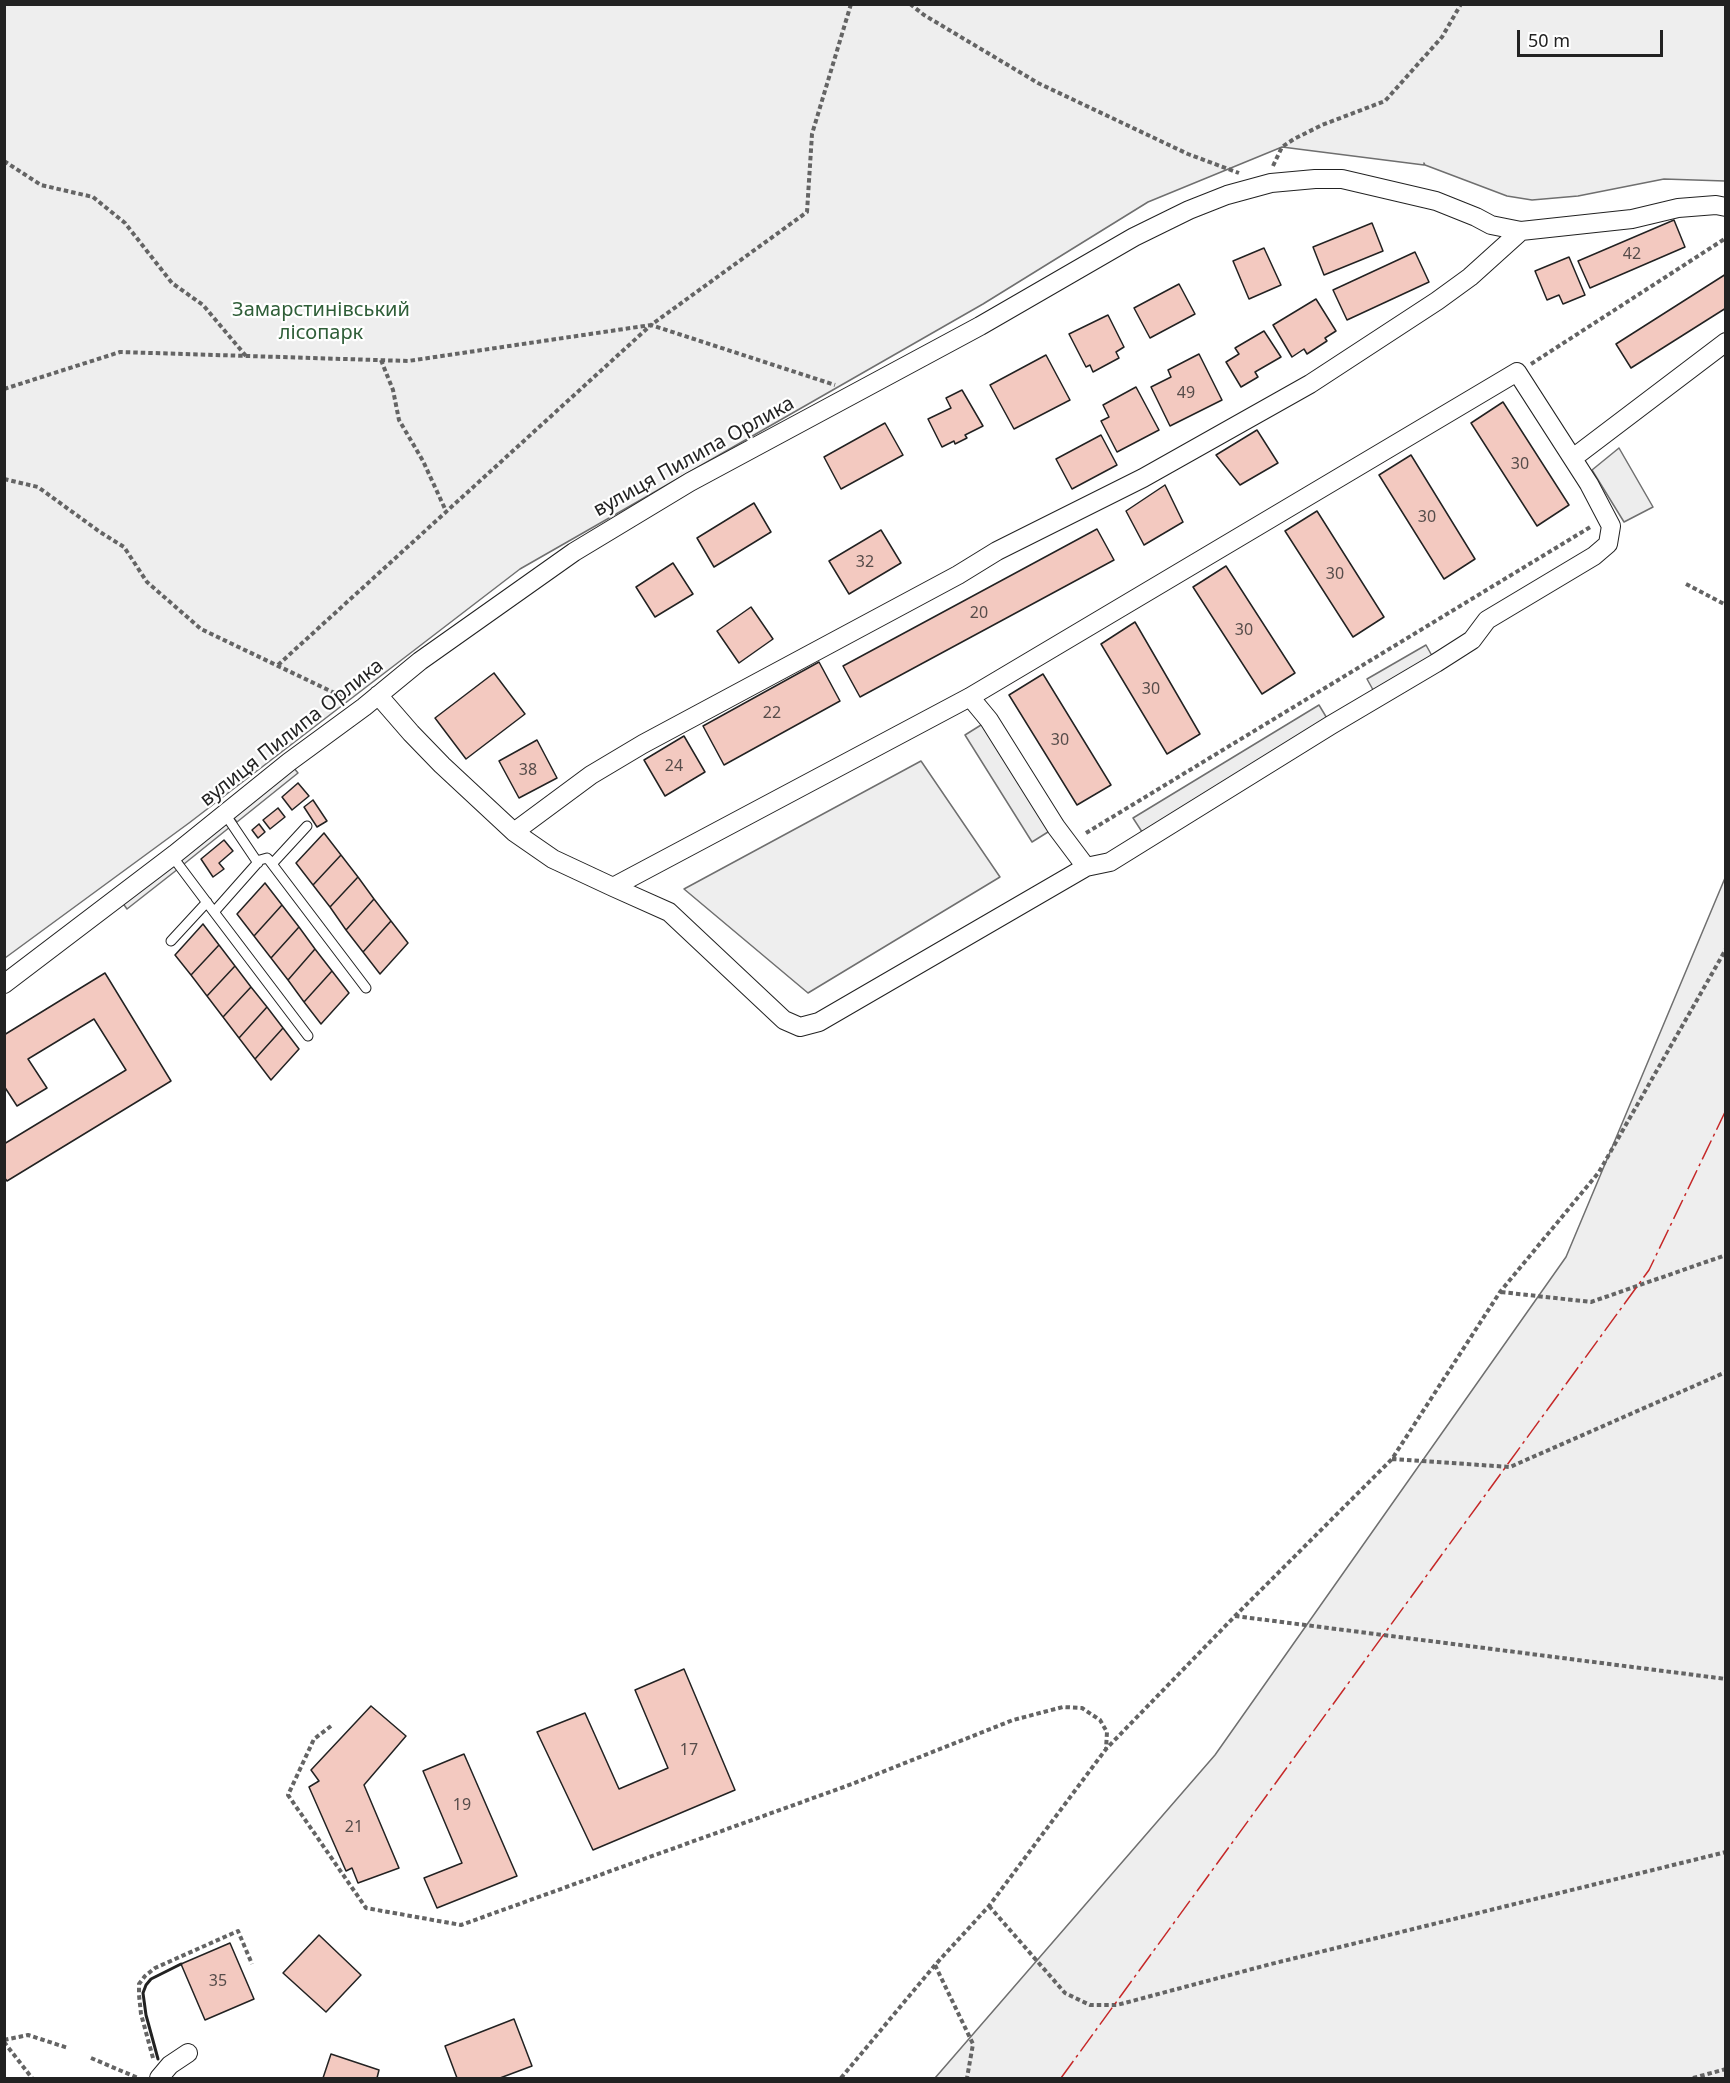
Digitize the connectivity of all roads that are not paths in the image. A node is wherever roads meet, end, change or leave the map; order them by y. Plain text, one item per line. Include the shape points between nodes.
1 (1725, 207) edge
2 (1521, 231) junction
3 (1725, 342) edge
4 (1573, 458) junction
5 (378, 695) junction
6 (970, 697) junction
7 (225, 814) junction
8 (307, 826) dead end
9 (514, 832) junction
10 (172, 856) junction
11 (258, 863) junction
12 (272, 864) junction
13 (1086, 867) junction
14 (613, 887) junction
15 (207, 902) junction
16 (214, 912) junction
17 (171, 941) dead end
18 (4, 984) edge
19 (366, 988) dead end
20 (308, 1036) dead end
21 (189, 2053) dead end
22 (156, 2072) edge

1 - 2 street, вулиця Пилипа Орлика via 1678,208 1632,219
2 - 5 street, вулиця Пилипа Орлика via 1491,225 1436,201 1342,179 1271,183 1208,202 1134,237 980,326 690,482 574,552
2 - 9 street via 1437,301 1310,384 1143,478 997,551 652,739 591,776
3 - 4 street
4 - 6 street via 1517,372
4 - 13 street via 1599,492 1611,526 1608,543 1594,556 1487,620 1472,640 1436,663 1110,862
5 - 7 street, вулиця Пилипа Орлика
5 - 9 street via 442,765
6 - 13 street
6 - 14 street
7 - 10 street, вулиця Пилипа Орлика
7 - 11 lane
8 - 12 lane
9 - 14 street via 553,859
10 - 15 lane
10 - 18 street, вулиця Пилипа Орлика
11 - 12 lane via 267,858
11 - 16 lane
12 - 19 lane
13 - 14 street via 819,1022 800,1027 784,1020 669,912
15 - 16 lane
15 - 17 lane
16 - 20 lane
21 - 22 street

